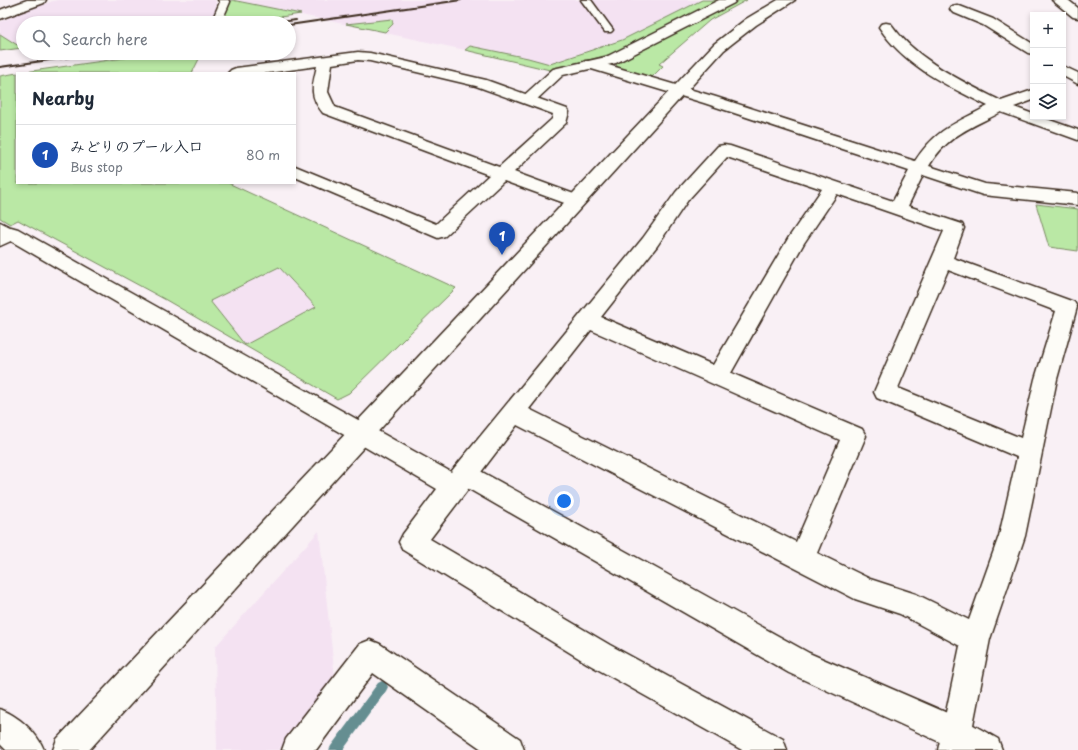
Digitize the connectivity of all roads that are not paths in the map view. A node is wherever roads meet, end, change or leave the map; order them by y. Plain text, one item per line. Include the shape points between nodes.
1 (39, 0) edge
2 (223, 0) edge
3 (586, 0) edge
4 (729, 0) edge
5 (788, 0) edge
6 (1059, 0) edge
7 (957, 9) dead end
8 (1078, 14) edge
9 (0, 15) edge
10 (219, 16) dead end
11 (886, 27) dead end
12 (608, 30) dead end
13 (1030, 48) edge
14 (326, 60) junction
15 (590, 64) junction
16 (243, 72) edge
17 (1066, 72) edge
18 (1078, 81) edge
19 (1066, 85) edge
20 (678, 92) junction
21 (1030, 96) edge
22 (528, 99) junction
23 (1001, 106) junction
24 (1078, 135) edge
25 (919, 169) junction
26 (296, 171) edge
27 (502, 173) junction
28 (833, 186) junction
29 (1078, 199) edge
30 (576, 200) junction
31 (898, 208) junction
32 (4, 233) edge
33 (942, 262) junction
34 (589, 320) junction
35 (717, 376) junction
36 (513, 412) junction
37 (360, 434) junction
38 (1030, 452) junction
39 (459, 480) junction
40 (802, 558) junction
41 (976, 639) junction
42 (0, 724) edge
43 (955, 742) edge
44 (29, 750) edge
45 (68, 750) edge
46 (297, 750) edge
47 (509, 750) edge
48 (772, 750) edge
49 (987, 750) edge

1 - 9 street
2 - 10 lane via 225,2
3 - 12 lane
4 - 15 street via 612,60
5 - 20 street via 731,37
6 - 8 street
7 - 13 street via 988,22
11 - 23 street via 890,37 909,53 937,72
14 - 16 street
14 - 22 street via 370,57 481,83
14 - 27 street via 319,94 321,103 329,110
15 - 20 street
15 - 22 street via 558,72
17 - 18 street
18 - 19 street
20 - 25 street
20 - 30 street
21 - 23 street
22 - 27 street via 561,112 560,120
23 - 24 street
23 - 25 street via 945,135 937,142
25 - 29 street via 984,189
25 - 31 street
26 - 27 street via 438,232
27 - 30 street
28 - 31 street
28 - 34 street via 724,150 682,196
28 - 35 street via 796,241
30 - 37 street
31 - 33 street via 955,228
32 - 37 street
33 - 38 street via 1067,307 1046,379
33 - 38 street via 885,392
34 - 35 street
34 - 36 street
35 - 40 street via 854,436
36 - 39 street
36 - 40 street
37 - 39 street
37 - 45 street
38 - 41 street via 1012,536
39 - 43 street via 799,663
39 - 48 street via 412,542 600,655
40 - 41 street via 865,590 906,603
41 - 43 street
42 - 44 street
43 - 49 street
46 - 47 street via 370,654

